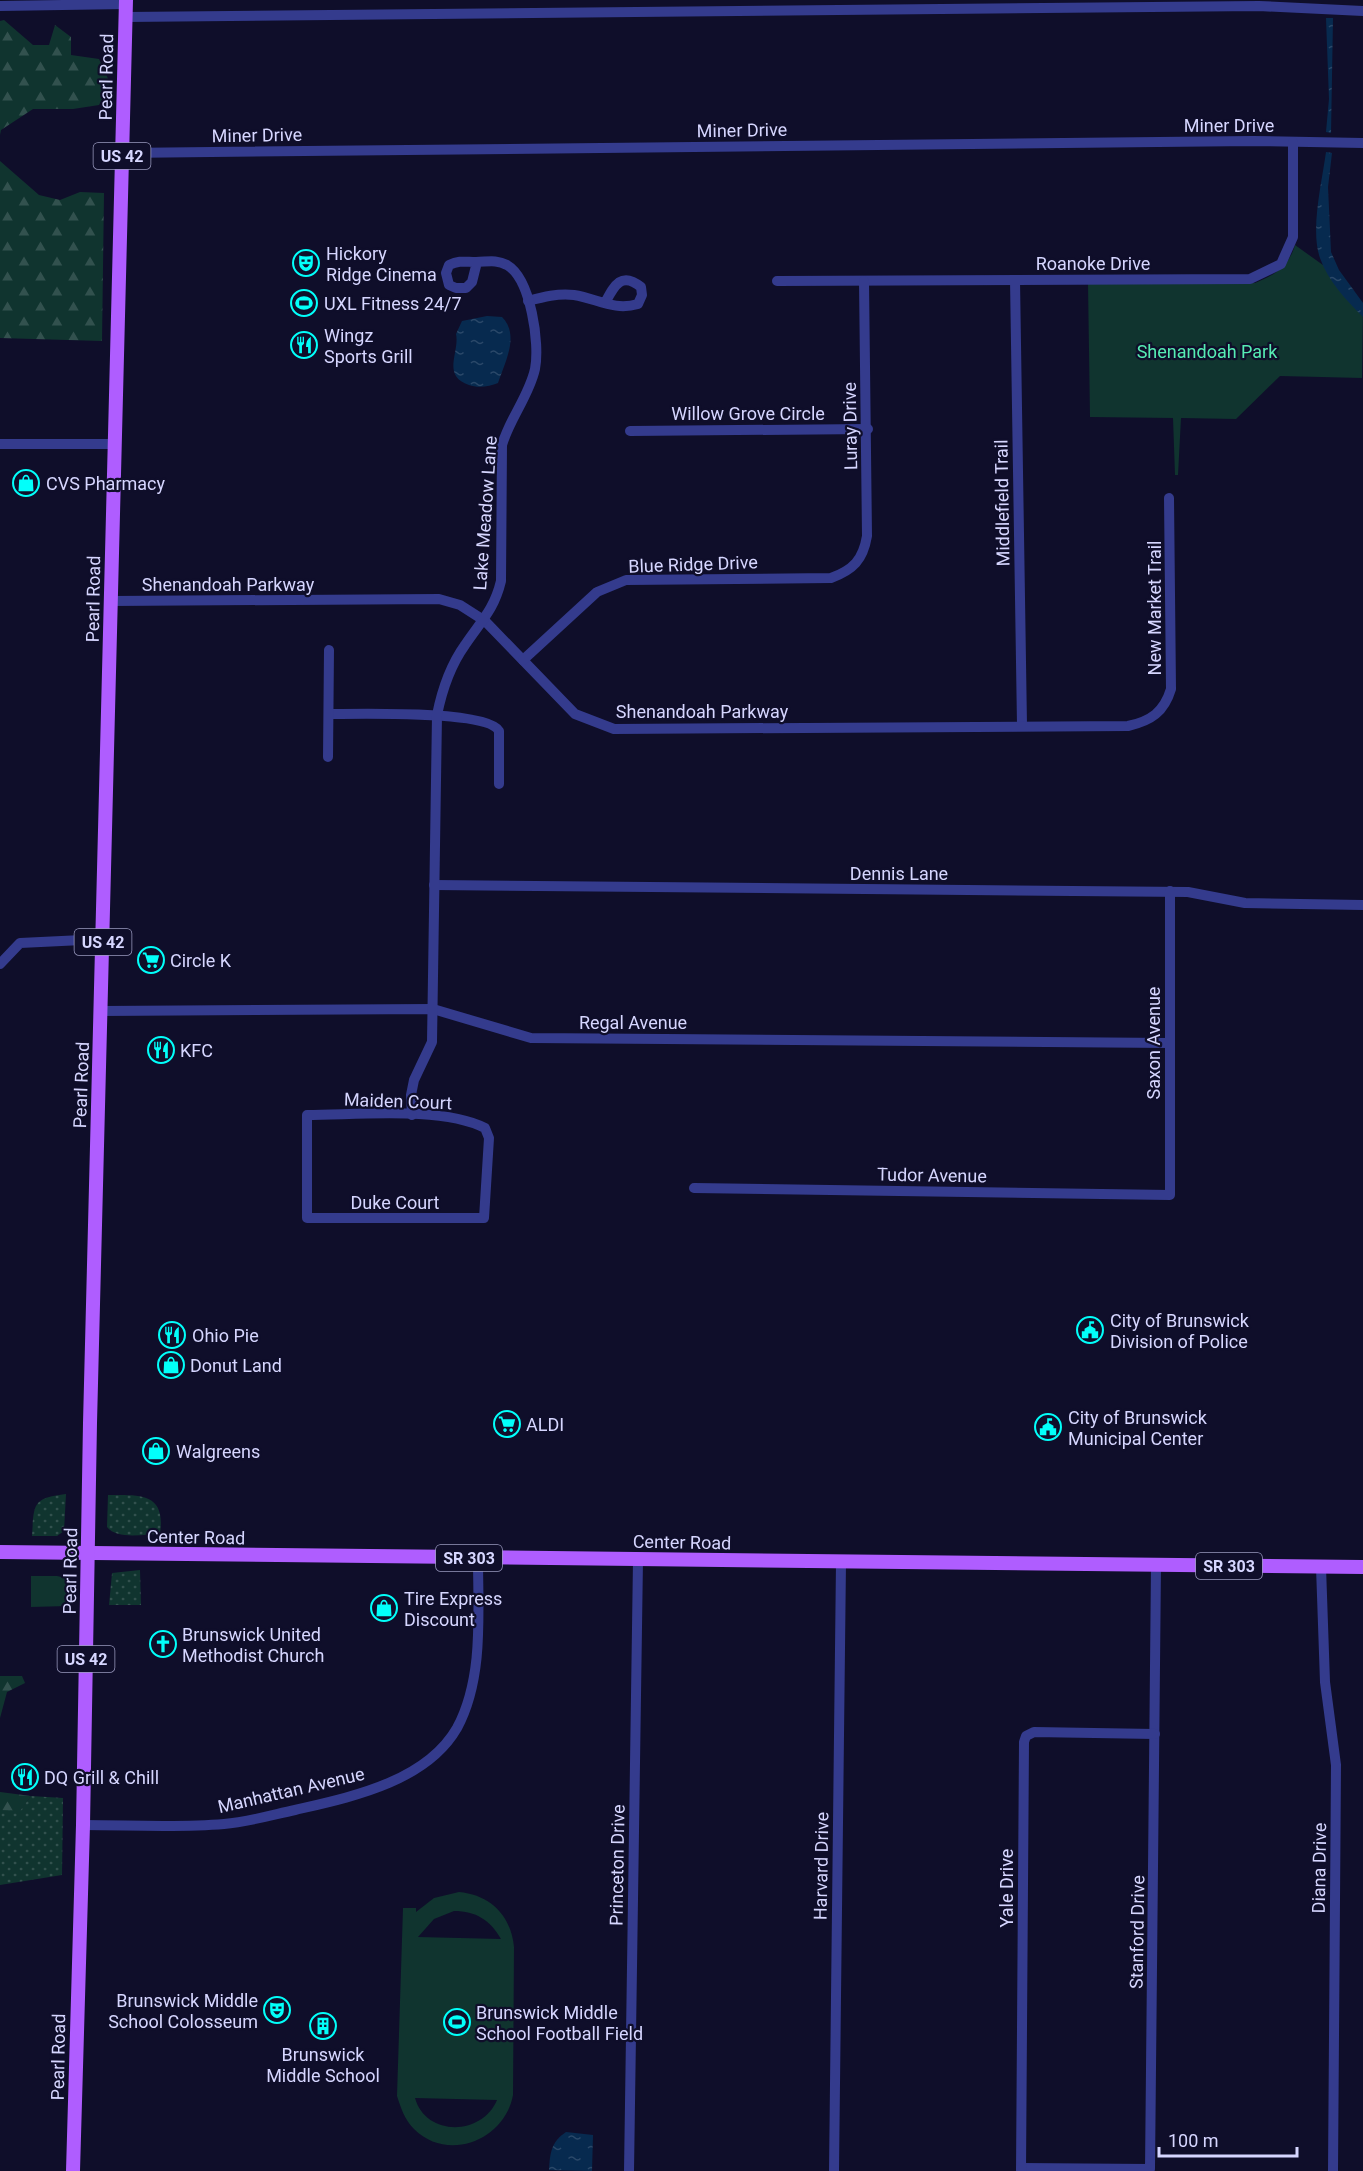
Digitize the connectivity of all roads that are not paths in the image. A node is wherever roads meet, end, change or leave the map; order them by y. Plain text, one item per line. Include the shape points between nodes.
1 (0, 6) edge
2 (126, 7) edge
3 (1363, 11) edge
4 (1293, 141) junction
5 (1363, 142) edge
6 (122, 153) junction
7 (477, 262) dead end
8 (1015, 280) junction
9 (777, 281) dead end
10 (864, 281) junction
11 (528, 301) junction
12 (605, 303) dead end
13 (868, 429) junction
14 (630, 431) dead end
15 (0, 444) edge
16 (114, 444) junction
17 (1170, 498) dead end
18 (853, 568) joint
19 (111, 601) junction
20 (485, 621) junction
21 (329, 650) dead end
22 (523, 660) junction
23 (328, 714) junction
24 (1157, 714) joint
25 (438, 715) junction
26 (1022, 725) junction
27 (328, 757) dead end
28 (499, 784) dead end
29 (434, 885) junction
30 (1170, 891) junction
31 (1363, 905) edge
32 (103, 939) junction
33 (0, 964) edge
34 (433, 1009) junction
35 (101, 1011) junction
36 (1169, 1043) junction
37 (412, 1115) junction
38 (694, 1188) dead end
39 (1170, 1195) joint
40 (306, 1218) joint
41 (484, 1218) joint
42 (0, 1552) edge
43 (88, 1553) junction
44 (478, 1558) junction
45 (638, 1560) junction
46 (841, 1562) junction
47 (1156, 1565) junction
48 (1321, 1567) junction
49 (1363, 1567) edge
50 (1155, 1734) junction
51 (83, 1825) junction
52 (1021, 2170) edge
53 (73, 2171) edge
54 (629, 2171) edge
55 (834, 2171) edge
56 (1333, 2171) edge

1 - 2 street
2 - 3 street via 1259,6
2 - 6 main road, Pearl Road / US 42
4 - 5 street, Miner Drive
4 - 6 street, Miner Drive
4 - 8 street, Roanoke Drive via 1293,237 1281,264 1250,279
6 - 16 main road, Pearl Road / US 42
7 - 11 street, Lake Meadow Lane via 492,260 508,265
8 - 10 street, Roanoke Drive
8 - 26 street, Middlefield Trail
9 - 10 street, Roanoke Drive
10 - 13 street, Luray Drive
11 - 12 street via 561,294
11 - 20 street, Lake Meadow Lane via 536,336 535,367 502,445 501,581
13 - 14 street, Willow Grove Circle
13 - 18 street, Luray Drive via 867,536 864,554
15 - 16 street
16 - 19 main road, Pearl Road / US 42
17 - 24 street, New Market Trail via 1171,689
18 - 22 street, Blue Ridge Drive via 831,578 626,580 597,592
19 - 20 street, Shenandoah Parkway via 439,599 460,605
19 - 32 main road, Pearl Road / US 42
20 - 22 street, Shenandoah Parkway
20 - 25 street, Lake Meadow Lane via 455,662
21 - 23 street
22 - 26 street, Shenandoah Parkway via 575,714 614,729
23 - 25 street
23 - 27 street
24 - 26 street, Shenandoah Parkway via 1145,723 1128,726
25 - 28 street via 497,726
25 - 29 street, Lake Meadow Lane
29 - 30 street, Dennis Lane
29 - 34 street, Lake Meadow Lane
30 - 31 street, Dennis Lane via 1245,903
30 - 36 street, Saxon Avenue
32 - 33 street via 20,943
32 - 35 main road, Pearl Road / US 42
34 - 35 street, Regal Avenue
34 - 36 street, Regal Avenue via 531,1038
34 - 37 street, Lake Meadow Lane via 432,1042 414,1080
35 - 43 main road, Pearl Road / US 42
36 - 39 street, Saxon Avenue
37 - 40 street, Maiden Court via 307,1115
37 - 41 street, Maiden Court via 441,1116 485,1128 489,1138
38 - 39 street, Tudor Avenue
40 - 41 street, Duke Court
42 - 43 main road, Center Road / SR 303
43 - 44 main road, Center Road / SR 303
43 - 51 main road, Pearl Road / US 42
44 - 45 main road, Center Road / SR 303
44 - 51 street, Manhattan Avenue via 477,1641 469,1696 454,1732 425,1762 395,1780 363,1792 246,1821 207,1825
45 - 46 main road, Center Road / SR 303
45 - 54 street, Princeton Drive
46 - 47 main road, Center Road / SR 303
46 - 55 street, Harvard Drive
47 - 48 main road, Center Road / SR 303
47 - 50 street, Stanford Drive
48 - 49 main road, Center Road / SR 303
48 - 56 street, Diana Drive via 1325,1682 1336,1765
50 - 52 street, Stanford Drive via 1150,2169
50 - 52 street, Yale Drive via 1034,1732 1024,1742
51 - 53 main road, Pearl Road / US 42

